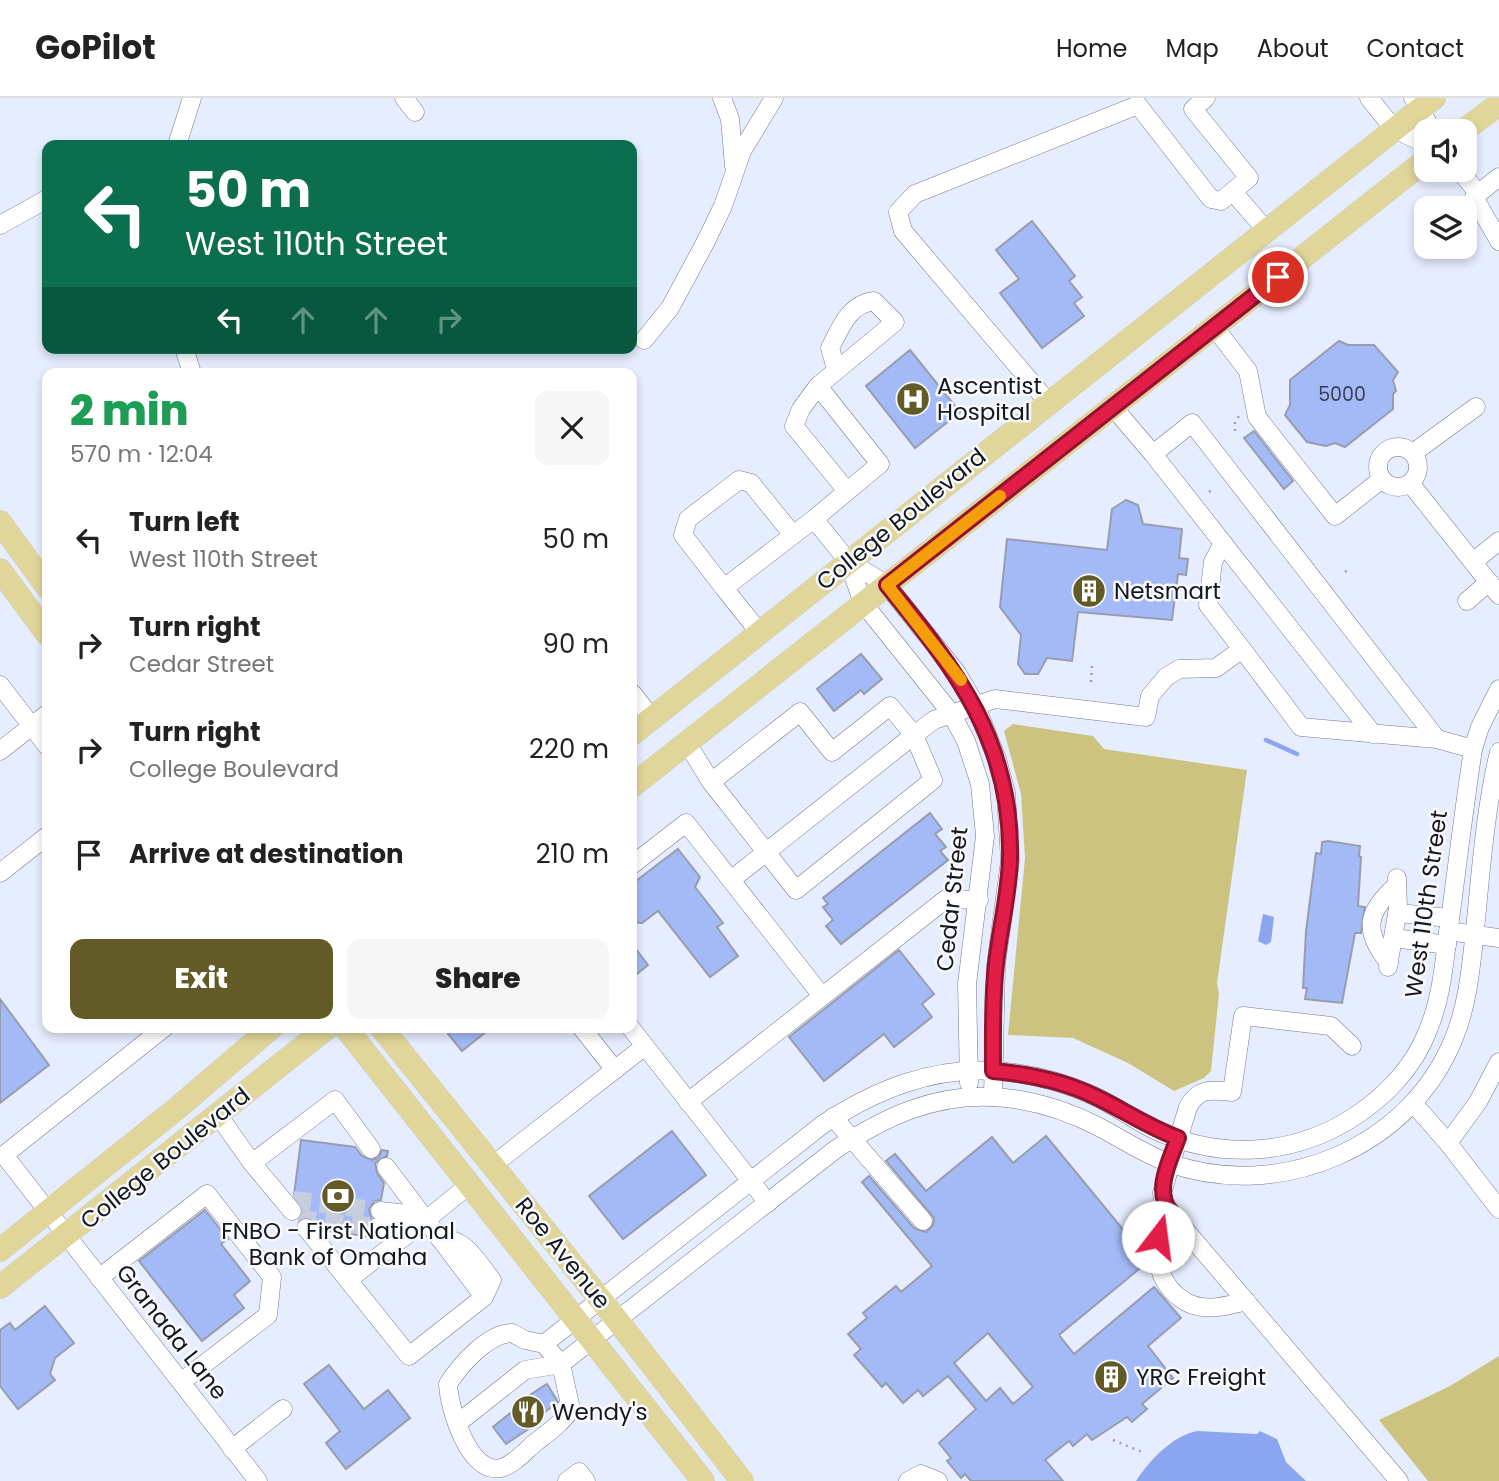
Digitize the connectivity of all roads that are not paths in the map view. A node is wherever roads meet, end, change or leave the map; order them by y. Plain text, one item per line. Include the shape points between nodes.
1 (192, 98) edge
2 (722, 98) edge
3 (774, 98) edge
4 (1206, 98) edge
5 (1369, 98) edge
6 (1142, 101) edge
7 (1423, 101) edge
8 (1499, 104) edge
9 (1428, 119) edge
10 (1477, 120) edge
11 (1394, 130) junction
12 (1414, 139) edge
13 (179, 140) edge
14 (1414, 170) edge
15 (734, 173) junction
16 (1499, 177) edge
17 (1469, 182) edge
18 (1234, 193) junction
19 (1478, 193) junction
20 (42, 203) edge
21 (0, 225) edge
22 (1266, 230) junction
23 (1499, 242) edge
24 (1215, 328) junction
25 (644, 340) dead end
26 (836, 369) dead end
27 (818, 386) junction
28 (1048, 402) junction
29 (1113, 407) junction
30 (1476, 407) dead end
31 (1413, 453) junction
32 (1153, 454) junction
33 (1382, 480) junction
34 (1410, 483) junction
35 (846, 491) junction
36 (814, 519) junction
37 (0, 522) edge
38 (793, 535) junction
39 (1499, 541) edge
40 (1223, 543) junction
41 (848, 561) junction
42 (1473, 562) junction
43 (0, 570) edge
44 (42, 580) edge
45 (887, 585) junction
46 (724, 587) junction
47 (1494, 588) edge
48 (1467, 601) dead end
49 (863, 603) junction
50 (42, 627) edge
51 (760, 632) junction
52 (1242, 649) junction
53 (1, 688) edge
54 (1499, 689) edge
55 (637, 699) edge
56 (975, 704) junction
57 (951, 713) junction
58 (42, 718) edge
59 (652, 718) junction
60 (32, 726) junction
61 (637, 730) edge
62 (1373, 734) junction
63 (914, 735) junction
64 (42, 739) edge
65 (1437, 739) junction
66 (687, 743) junction
67 (1473, 749) junction
68 (0, 751) edge
69 (1499, 752) edge
70 (637, 782) edge
71 (711, 782) junction
72 (1462, 826) junction
73 (1492, 834) edge
74 (42, 840) edge
75 (766, 853) junction
76 (637, 861) edge
77 (0, 873) edge
78 (731, 880) junction
79 (979, 900) junction
80 (1398, 913) junction
81 (1448, 931) junction
82 (1474, 934) junction
83 (1394, 937) junction
84 (1499, 938) edge
85 (822, 996) junction
86 (157, 1033) edge
87 (265, 1033) edge
88 (320, 1033) edge
89 (350, 1033) edge
90 (386, 1033) edge
91 (586, 1033) edge
92 (635, 1033) edge
93 (645, 1046) junction
94 (1352, 1046) dead end
95 (1499, 1062) edge
96 (615, 1070) junction
97 (993, 1071) junction
98 (968, 1072) junction
99 (993, 1097) junction
100 (971, 1098) junction
101 (688, 1102) junction
102 (1413, 1103) junction
103 (218, 1115) junction
104 (833, 1117) junction
105 (1178, 1138) junction
106 (850, 1140) junction
107 (1448, 1143) junction
108 (438, 1145) junction
109 (371, 1149) dead end
110 (2, 1157) edge
111 (252, 1163) junction
112 (1169, 1163) junction
113 (493, 1165) junction
114 (386, 1167) dead end
115 (751, 1181) junction
116 (469, 1185) junction
117 (522, 1201) junction
118 (768, 1203) junction
119 (290, 1206) tunnel mouth
120 (1499, 1209) edge
121 (48, 1212) junction
122 (1171, 1212) junction
123 (422, 1215) junction
124 (379, 1219) tunnel mouth
125 (923, 1222) dead end
126 (306, 1228) dead end
127 (67, 1237) junction
128 (0, 1251) edge
129 (99, 1278) junction
130 (348, 1280) junction
131 (0, 1287) edge
132 (601, 1300) junction
133 (1246, 1301) junction
134 (576, 1318) junction
135 (617, 1320) junction
136 (593, 1339) junction
137 (544, 1344) junction
138 (561, 1364) junction
139 (181, 1382) junction
140 (283, 1409) dead end
141 (460, 1421) junction
142 (232, 1448) junction
143 (258, 1481) edge
144 (567, 1481) edge
145 (586, 1481) edge
146 (704, 1481) edge
147 (742, 1481) edge
148 (908, 1481) edge
149 (938, 1481) edge
150 (1399, 1481) edge

1 - 13 street
2 - 15 street via 730,118
3 - 15 street
4 - 18 street via 1193,109 1249,178
5 - 11 street
6 - 18 street via 1211,199 1221,201
6 - 28 street via 915,194 898,212 903,231
7 - 9 street
7 - 11 main road, College Boulevard
8 - 10 main road
11 - 12 street
11 - 22 main road, College Boulevard
14 - 24 main road, College Boulevard
15 - 25 street via 723,206 670,308
16 - 19 street
17 - 19 street
18 - 22 street
19 - 23 street via 1474,197
20 - 21 street
22 - 28 main road, College Boulevard
24 - 29 main road, College Boulevard
24 - 33 street via 1248,371 1257,417 1335,516
26 - 27 street
27 - 35 street via 794,426
27 - 35 street via 880,464
28 - 41 main road, College Boulevard
29 - 32 street
29 - 45 main road, College Boulevard
30 - 31 street
31 - 33 street via 1397,447 1386,451 1378,467
31 - 34 street via 1418,470
32 - 40 street
32 - 65 street via 1192,423
33 - 34 street via 1393,487
34 - 42 street
35 - 36 street
36 - 38 street
36 - 41 street
37 - 44 main road
38 - 46 street
38 - 46 street via 751,483 738,480 688,519 682,535
39 - 42 street
40 - 52 street via 1213,562 1208,605
40 - 62 street
41 - 45 street
41 - 49 street, Cedar Street
41 - 51 main road, College Boulevard
42 - 47 street
43 - 50 main road
45 - 49 main road, College Boulevard
45 - 56 street via 957,673
46 - 51 street
47 - 48 street
49 - 57 street, Cedar Street
49 - 66 main road, College Boulevard
51 - 59 main road, College Boulevard
52 - 56 street via 1216,668 1179,669 1166,677 1150,696 1146,717 996,699
52 - 62 street via 1301,727
53 - 60 street
54 - 67 street, West 110th Street
55 - 59 street
56 - 57 street
56 - 97 street via 997,759 1010,829 996,965
57 - 63 street
57 - 79 street, Cedar Street via 966,741 983,801
58 - 60 street
59 - 61 main road, College Boulevard
60 - 64 street
60 - 68 street
62 - 65 street
63 - 71 street via 890,706 832,752 800,712
63 - 75 street
63 - 75 street via 933,780 796,890
65 - 67 street
66 - 70 main road, College Boulevard
66 - 71 street
67 - 72 street, West 110th Street
69 - 73 street, West 110th Street via 1488,801
71 - 75 street
72 - 73 street
72 - 81 street, West 110th Street
73 - 82 street, West 110th Street
74 - 77 street
75 - 78 street
76 - 78 street via 686,823
78 - 85 street
79 - 85 street via 946,899
79 - 98 street, Cedar Street via 967,984
80 - 81 street
80 - 83 street
80 - 83 street via 1397,881 1374,910 1372,937 1388,965
81 - 82 street
81 - 83 street
81 - 105 street, West 110th Street via 1441,990 1423,1044 1402,1075 1360,1113 1326,1132 1263,1150 1210,1147
82 - 84 street
82 - 102 street, West 110th Street via 1468,987 1454,1039 1437,1073
85 - 101 street
86 - 110 street
87 - 121 main road, College Boulevard
88 - 103 main road, College Boulevard
89 - 108 main road, Roe Avenue
90 - 113 main road, Roe Avenue
91 - 96 street
92 - 93 street
93 - 96 street
93 - 101 street
94 - 105 street via 1331,1026 1242,1016 1232,1092 1205,1090 1194,1096
95 - 107 street via 1478,1102
96 - 113 street
97 - 98 street, West 110th Street
97 - 99 street
97 - 105 street, West 110th Street via 1035,1077 1093,1095
98 - 100 street, Cedar Street
98 - 104 street, West 110th Street via 897,1084
99 - 100 street, West 110th Street
99 - 112 street, West 110th Street via 1071,1114
100 - 106 street, West 110th Street via 915,1106
101 - 115 street
102 - 107 street
102 - 112 street, West 110th Street via 1363,1143 1297,1171 1264,1177 1223,1176
103 - 111 street
103 - 127 main road, College Boulevard
104 - 106 street
104 - 115 street, West 110th Street
105 - 112 street
106 - 118 street, West 110th Street
106 - 125 street
107 - 120 street
108 - 113 main road via 450,1143 459,1148 471,1164
108 - 116 main road, Roe Avenue
109 - 111 street via 335,1100
110 - 121 street, Granada Lane
111 - 119 street
112 - 122 street via 1162,1193
113 - 117 main road, Roe Avenue
114 - 123 street
115 - 118 street
115 - 132 street, West 110th Street
116 - 117 main road via 494,1185 503,1196
116 - 123 street
116 - 134 main road, Roe Avenue
117 - 132 main road, Roe Avenue
118 - 135 street, West 110th Street
121 - 127 street, Granada Lane
121 - 128 main road, College Boulevard
122 - 133 street
122 - 133 street via 1159,1226 1156,1264 1173,1289 1195,1305 1225,1307
123 - 124 street via 401,1230
123 - 130 street
123 - 130 street via 484,1297 408,1356
126 - 130 street
127 - 129 street, Granada Lane
127 - 131 main road, College Boulevard
129 - 139 street, Granada Lane
129 - 139 street via 207,1194 256,1256 272,1277 268,1315
132 - 134 street, West 110th Street
132 - 135 main road, Roe Avenue
133 - 150 street
134 - 136 main road, Roe Avenue
134 - 137 street, West 110th Street
135 - 136 street, West 110th Street
135 - 147 main road, Roe Avenue
136 - 138 street, West 110th Street
136 - 146 main road, Roe Avenue
137 - 138 street
137 - 141 street via 502,1334 463,1363 448,1384
138 - 141 street via 525,1370
138 - 141 street via 571,1409 564,1420 507,1465 489,1468 480,1462 464,1443
139 - 142 street, Granada Lane
140 - 142 street
142 - 143 street, Granada Lane
144 - 145 street via 579,1472
148 - 149 street via 921,1474

